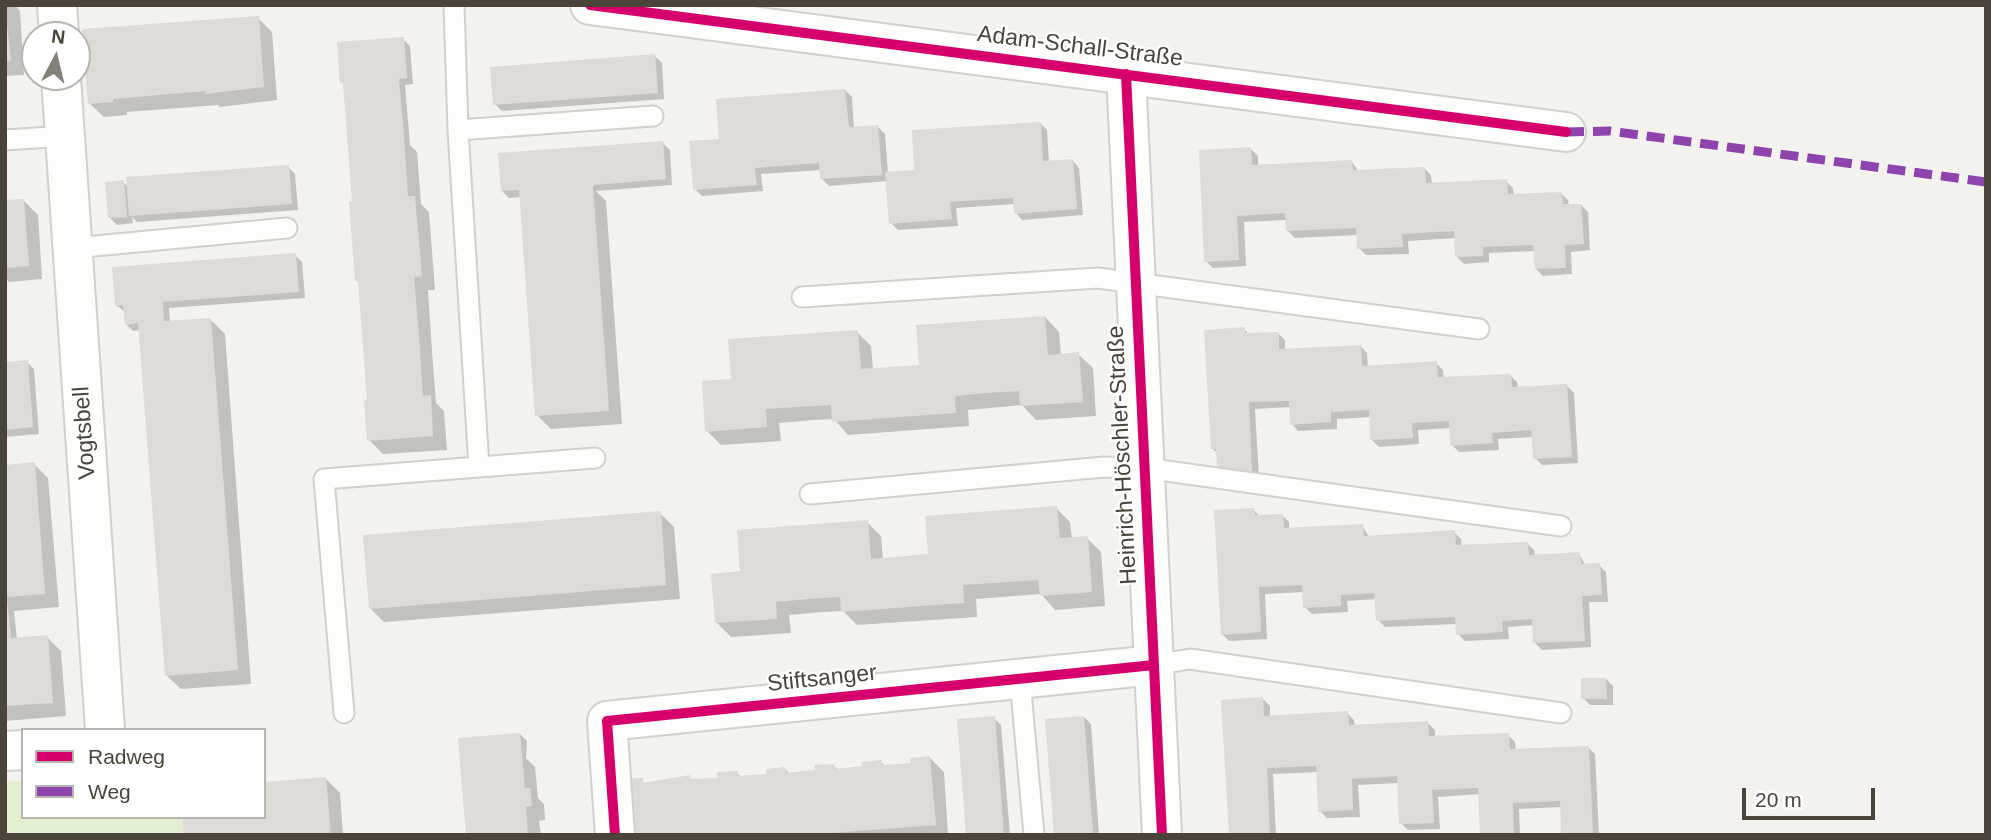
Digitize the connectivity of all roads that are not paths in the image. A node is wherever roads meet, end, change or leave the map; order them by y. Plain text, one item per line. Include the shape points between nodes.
1 (454, 5) edge
2 (590, 5) edge
3 (1126, 74) junction
4 (62, 91) edge
5 (653, 116) dead end
6 (458, 131) junction
7 (1566, 132) dead end
8 (65, 136) junction
9 (5, 140) edge
10 (287, 229) dead end
11 (73, 248) junction
12 (1136, 281) junction
13 (802, 297) dead end
14 (1479, 329) dead end
15 (595, 458) dead end
16 (479, 467) junction
17 (1145, 468) junction
18 (810, 494) dead end
19 (1561, 526) dead end
20 (1154, 665) junction
21 (1020, 680) junction
22 (344, 713) dead end
23 (1562, 713) dead end
24 (105, 728) edge
25 (615, 835) edge
26 (1034, 835) edge
27 (1162, 835) edge

1 - 6 lane
2 - 3 street, Adam-Schall-Straße
3 - 7 street, Adam-Schall-Straße
3 - 12 street, Heinrich-Höschler-Straße
4 - 8 street, Vogtsbell
5 - 6 lane
6 - 16 lane
8 - 9 lane
8 - 11 street, Vogtsbell
10 - 11 lane
11 - 24 street, Vogtsbell
12 - 13 lane via 1098,278
12 - 14 lane
12 - 17 street, Heinrich-Höschler-Straße
15 - 16 lane
16 - 22 lane via 324,479
17 - 18 lane via 1104,467
17 - 19 lane
17 - 20 street, Heinrich-Höschler-Straße
20 - 21 street, Stiftsanger
20 - 23 lane via 1190,659
20 - 27 street, Heinrich-Höschler-Straße
21 - 25 street, Stiftsanger via 607,721
21 - 26 lane

